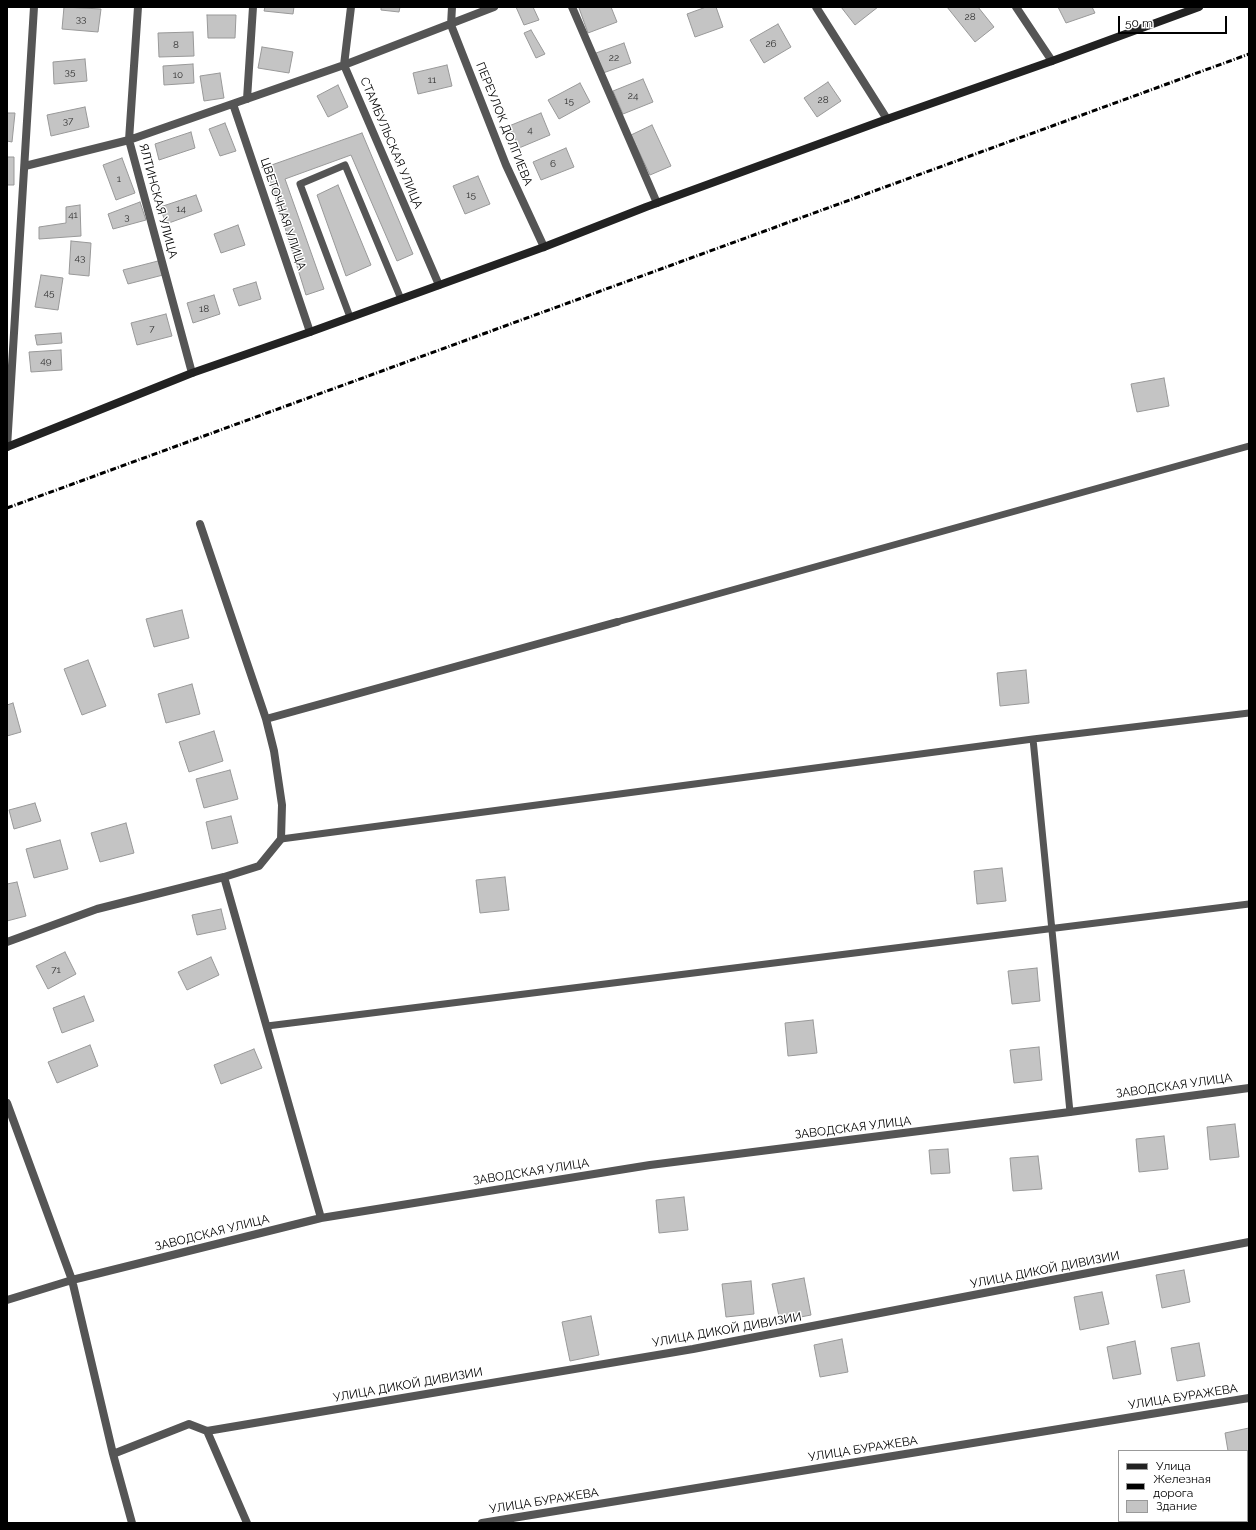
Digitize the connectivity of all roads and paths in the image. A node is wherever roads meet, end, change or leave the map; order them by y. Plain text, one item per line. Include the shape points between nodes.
1 (34, 7) edge
2 (138, 7) edge
3 (253, 7) edge
4 (351, 7) edge
5 (452, 7) edge
6 (494, 7) edge
7 (572, 7) edge
8 (816, 7) edge
9 (1016, 7) edge
10 (1198, 7) edge
11 (451, 24) junction
12 (1052, 61) junction
13 (344, 65) junction
14 (247, 99) junction
15 (234, 104) junction
16 (887, 119) junction
17 (129, 140) junction
18 (25, 166) junction
19 (657, 203) junction
20 (544, 247) junction
21 (439, 285) junction
22 (401, 299) junction
23 (350, 317) junction
24 (310, 332) junction
25 (192, 373) junction
26 (1249, 446) edge
27 (7, 447) edge
28 (200, 524) dead end
29 (617, 622) joint
30 (1249, 713) edge
31 (266, 719) junction
32 (1033, 739) junction
33 (281, 839) junction
34 (224, 877) junction
35 (1249, 904) edge
36 (1052, 928) junction
37 (7, 942) edge
38 (267, 1026) junction
39 (1249, 1088) edge
40 (7, 1103) edge
41 (1070, 1112) junction
42 (321, 1218) junction
43 (1249, 1242) edge
44 (72, 1280) junction
45 (7, 1300) edge
46 (1249, 1398) edge
47 (207, 1431) junction
48 (112, 1454) junction
49 (132, 1523) edge
50 (247, 1523) edge
51 (482, 1523) edge

1 - 18 street
2 - 17 street, ЯЛТИНСКАЯ УЛИЦА
3 - 14 street
4 - 13 street
5 - 11 street, ПЕРЕУЛОК ДОЛГИЕВА
6 - 11 street
7 - 19 street
8 - 16 street
9 - 12 street
10 - 12 street
11 - 13 street
11 - 20 street, ПЕРЕУЛОК ДОЛГИЕВА via 506,165
12 - 16 street
13 - 14 street
13 - 21 street, СТАМБУЛЬСКАЯ УЛИЦА
14 - 15 street
15 - 17 street
15 - 24 street, ЦВЕТОЧНАЯ УЛИЦА
16 - 19 street
17 - 18 street
17 - 25 street, ЯЛТИНСКАЯ УЛИЦА
18 - 27 street
19 - 20 street
20 - 21 street
21 - 22 street
22 - 23 street
22 - 23 lane via 346,165 300,184
23 - 24 street
24 - 25 street
25 - 27 street
26 - 29 lane
28 - 31 street
29 - 31 street
30 - 32 lane
31 - 33 street via 274,751 282,805
32 - 33 lane
32 - 36 lane
33 - 34 street via 259,866
34 - 37 street via 97,909
34 - 38 street
35 - 36 lane
36 - 38 lane
36 - 41 lane
38 - 42 street
39 - 41 street, ЗАВОДСКАЯ УЛИЦА
40 - 44 street
41 - 42 street, ЗАВОДСКАЯ УЛИЦА via 650,1165
42 - 44 street, ЗАВОДСКАЯ УЛИЦА
43 - 47 street, УЛИЦА ДИКОЙ ДИВИЗИИ via 701,1347
44 - 45 street, ЗАВОДСКАЯ УЛИЦА
44 - 48 street
46 - 51 street, УЛИЦА БУРАЖЕВА
47 - 48 street via 189,1424
47 - 50 street
48 - 49 street

